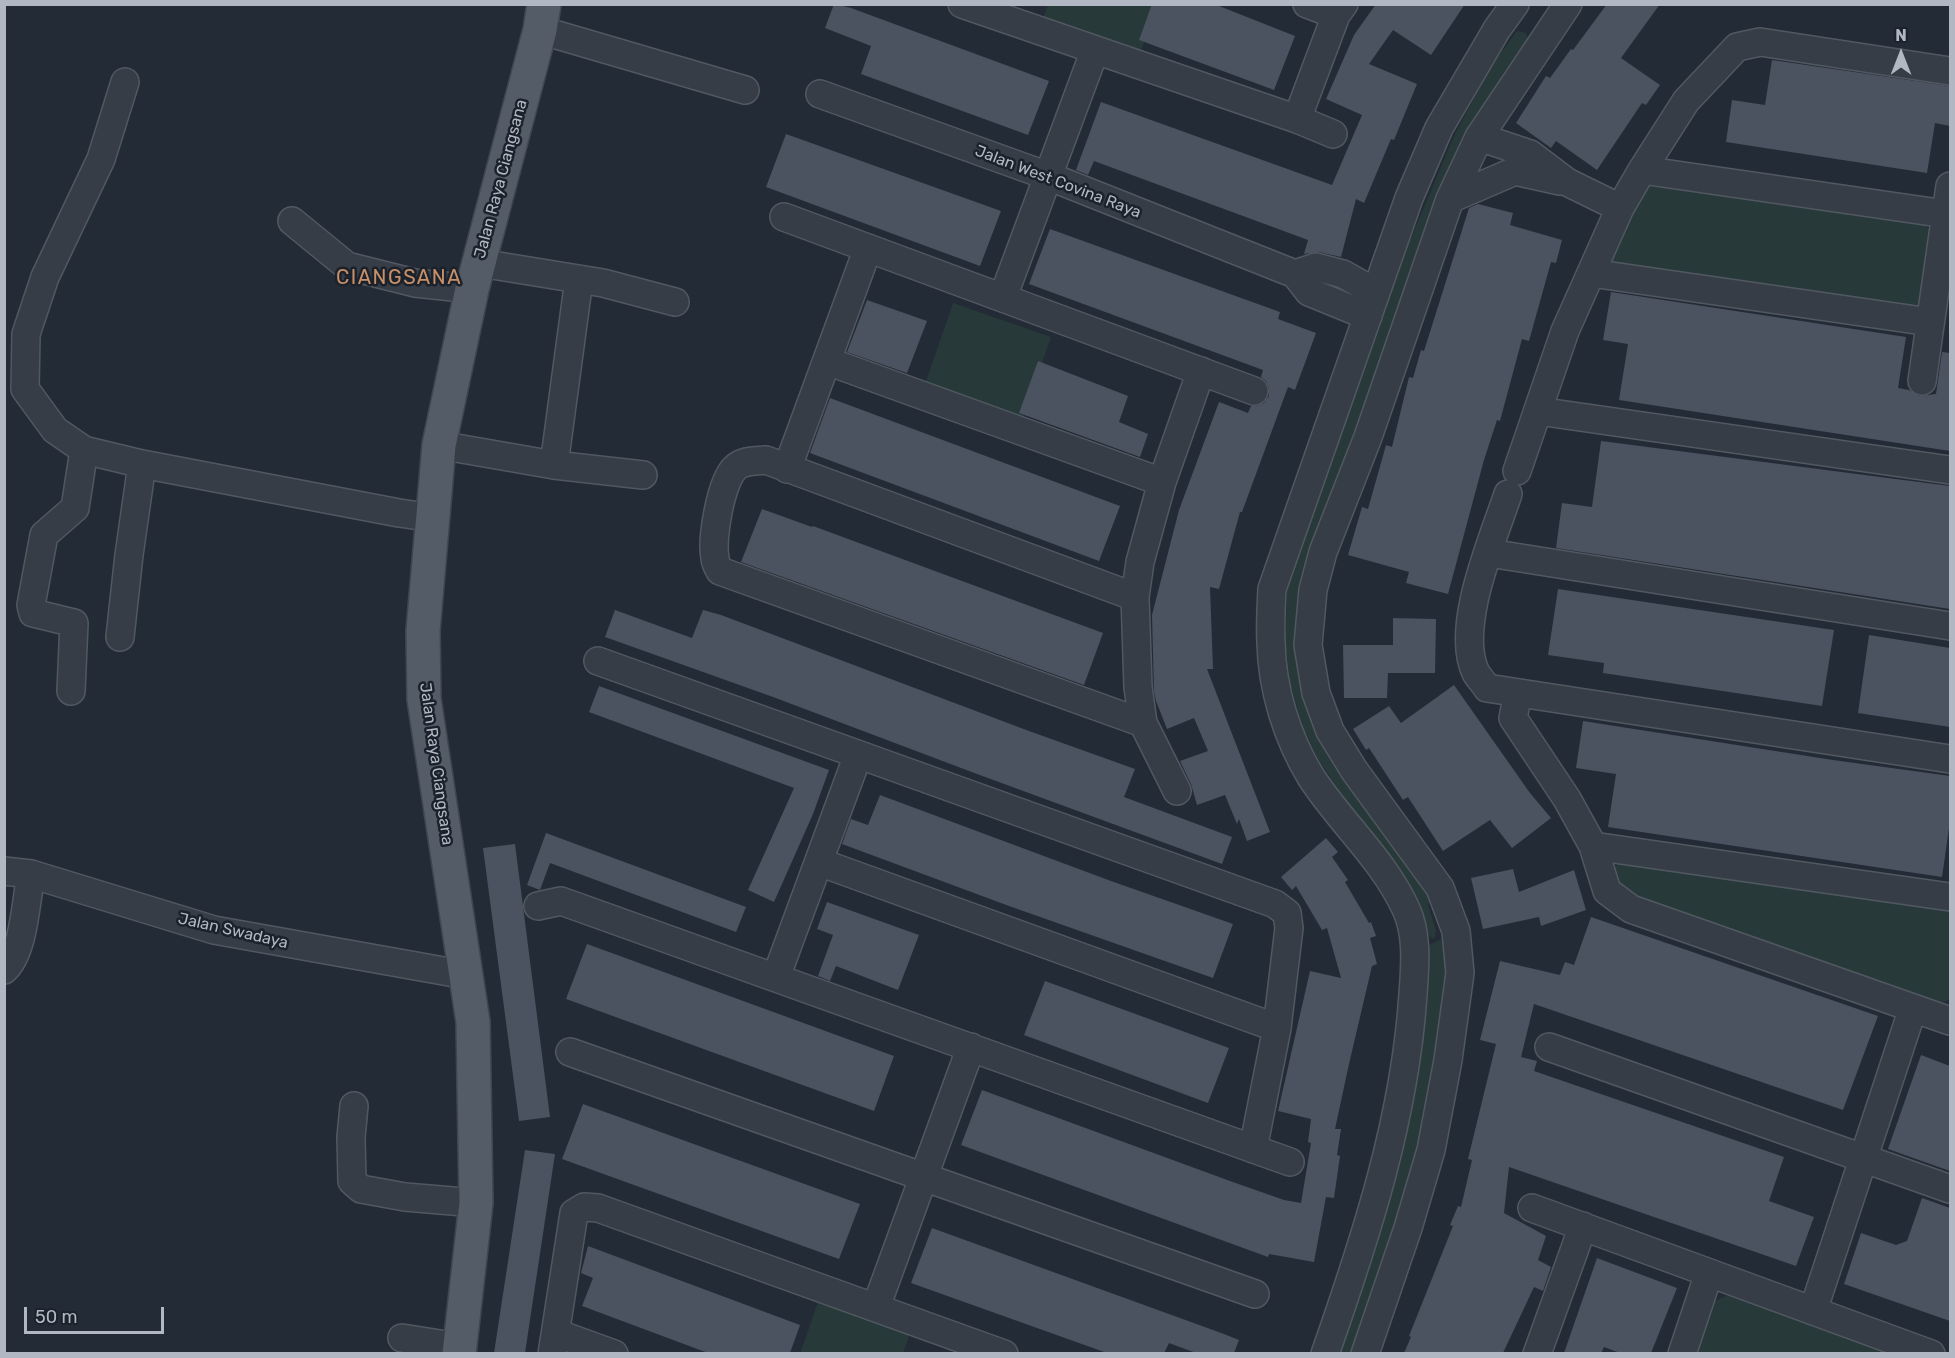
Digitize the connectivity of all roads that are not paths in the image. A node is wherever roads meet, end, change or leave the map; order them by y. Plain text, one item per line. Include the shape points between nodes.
1 (962, 4) edge
2 (1307, 4) edge
3 (1515, 4) edge
4 (1562, 7) edge
5 (1340, 10) edge
6 (542, 17) edge
7 (1095, 50) junction
8 (1950, 71) edge
9 (125, 82) dead end
10 (746, 90) dead end
11 (820, 94) dead end
12 (1297, 119) junction
13 (1334, 134) dead end
14 (1479, 137) junction
15 (1642, 170) junction
16 (1048, 176) junction
17 (1567, 182) junction
18 (1950, 186) edge
19 (1450, 200) junction
20 (1620, 208) junction
21 (1946, 214) junction
22 (784, 217) dead end
23 (292, 221) dead end
24 (868, 248) junction
25 (1592, 273) junction
26 (476, 276) junction
27 (579, 279) junction
28 (1004, 297) junction
29 (675, 302) dead end
30 (1371, 304) junction
31 (1930, 322) junction
32 (826, 361) junction
33 (1201, 371) junction
34 (1922, 381) dead end
35 (1254, 391) dead end
36 (1538, 411) junction
37 (439, 445) junction
38 (84, 450) junction
39 (142, 464) junction
40 (554, 465) junction
41 (787, 469) junction
42 (1950, 470) edge
43 (643, 475) dead end
44 (1162, 482) junction
45 (434, 518) junction
46 (1488, 553) junction
47 (1135, 597) junction
48 (1950, 626) edge
49 (120, 638) dead end
50 (598, 661) dead end
51 (71, 691) dead end
52 (1518, 693) junction
53 (1143, 723) junction
54 (858, 754) junction
55 (1950, 759) edge
56 (1177, 791) dead end
57 (1593, 846) junction
58 (819, 862) junction
59 (18, 872) edge
60 (1950, 897) edge
61 (538, 906) dead end
62 (1456, 931) junction
63 (1416, 952) junction
64 (4, 970) edge
65 (466, 975) junction
66 (776, 977) junction
67 (1913, 1008) junction
68 (1950, 1021) edge
69 (1277, 1028) junction
70 (971, 1047) junction
71 (1549, 1047) dead end
72 (570, 1052) dead end
73 (354, 1106) dead end
74 (1253, 1149) junction
75 (1864, 1158) junction
76 (1290, 1162) dead end
77 (924, 1178) junction
78 (1950, 1189) edge
79 (476, 1203) junction
80 (1532, 1208) dead end
81 (1582, 1226) junction
82 (1709, 1273) junction
83 (1255, 1294) dead end
84 (876, 1307) junction
85 (1813, 1311) junction
86 (402, 1338) dead end
87 (554, 1343) edge
88 (459, 1350) edge
89 (1919, 1351) edge
90 (614, 1353) edge
91 (1004, 1353) edge
92 (1325, 1353) edge
93 (1365, 1353) edge
94 (1537, 1353) edge
95 (1682, 1353) edge

1 - 7 street
2 - 5 street
3 - 30 street via 1439,128
4 - 14 street
5 - 12 street
6 - 10 street
6 - 26 main road, Jalan Raya Ciangsana
7 - 12 street
7 - 16 street
8 - 15 street via 1760,42 1737,47 1686,102
9 - 38 street via 101,159 45,277 27,334 25,389 54,430
11 - 16 street, Jalan West Covina Raya
12 - 13 street
14 - 17 street via 1530,154
14 - 19 street
15 - 20 street
15 - 21 street
16 - 28 street
16 - 30 street, Jalan West Covina Raya via 1295,274 1310,292
17 - 19 street via 1515,171
17 - 20 street
18 - 21 street
19 - 62 street via 1368,437 1323,552 1313,590 1308,645 1316,693 1330,731 1440,888
20 - 25 street
21 - 31 street
22 - 24 street
23 - 26 street via 347,266 415,283
24 - 28 street
24 - 32 street
25 - 31 street
25 - 36 street via 1565,331
26 - 27 street
26 - 37 main road, Jalan Raya Ciangsana
27 - 29 street
27 - 40 street
28 - 33 street
30 - 63 street via 1272,589 1271,646 1276,687 1289,733 1311,777 1391,882 1407,911
31 - 34 street
32 - 41 street
32 - 44 street
33 - 35 street
33 - 44 street
36 - 42 street
36 - 46 street
37 - 40 street
37 - 45 main road, Jalan Raya Ciangsana
38 - 39 street
38 - 51 street via 75,508 44,535 31,604 33,613 74,623
39 - 45 street
39 - 49 street
40 - 43 street
41 - 47 street
41 - 53 street via 766,460 734,468 718,509 715,559 720,571
44 - 47 street via 1140,562
45 - 65 main road, Jalan Raya Ciangsana via 423,631 424,699
46 - 48 street
46 - 52 street via 1470,614 1470,649 1476,672 1487,688
47 - 53 street
50 - 54 street
52 - 55 street
52 - 57 street via 1513,718
53 - 56 street
54 - 58 street
54 - 69 street via 1275,904 1287,913 1289,928
57 - 60 street
57 - 67 street via 1607,891 1631,909
58 - 66 street
58 - 69 street
59 - 64 street via 18,950
59 - 65 street, Jalan Swadaya via 214,930
61 - 66 street via 561,901
62 - 63 street
62 - 93 street via 1460,973 1431,1150
63 - 92 street via 1411,1033 1399,1109 1344,1305
65 - 79 main road, Jalan Raya Ciangsana via 473,1022
66 - 70 street
67 - 68 street
67 - 75 street
69 - 74 street
70 - 74 street
70 - 77 street
71 - 75 street
72 - 77 street
73 - 79 street via 352,1180 361,1189
74 - 76 street
75 - 78 street
75 - 85 street
77 - 83 street
77 - 84 street
79 - 88 main road, Jalan Raya Ciangsana
80 - 81 street
81 - 82 street
81 - 94 street
82 - 85 street
82 - 95 street
84 - 87 street via 598,1208 584,1207 574,1213
84 - 91 street
85 - 89 street
86 - 88 street
87 - 90 street

